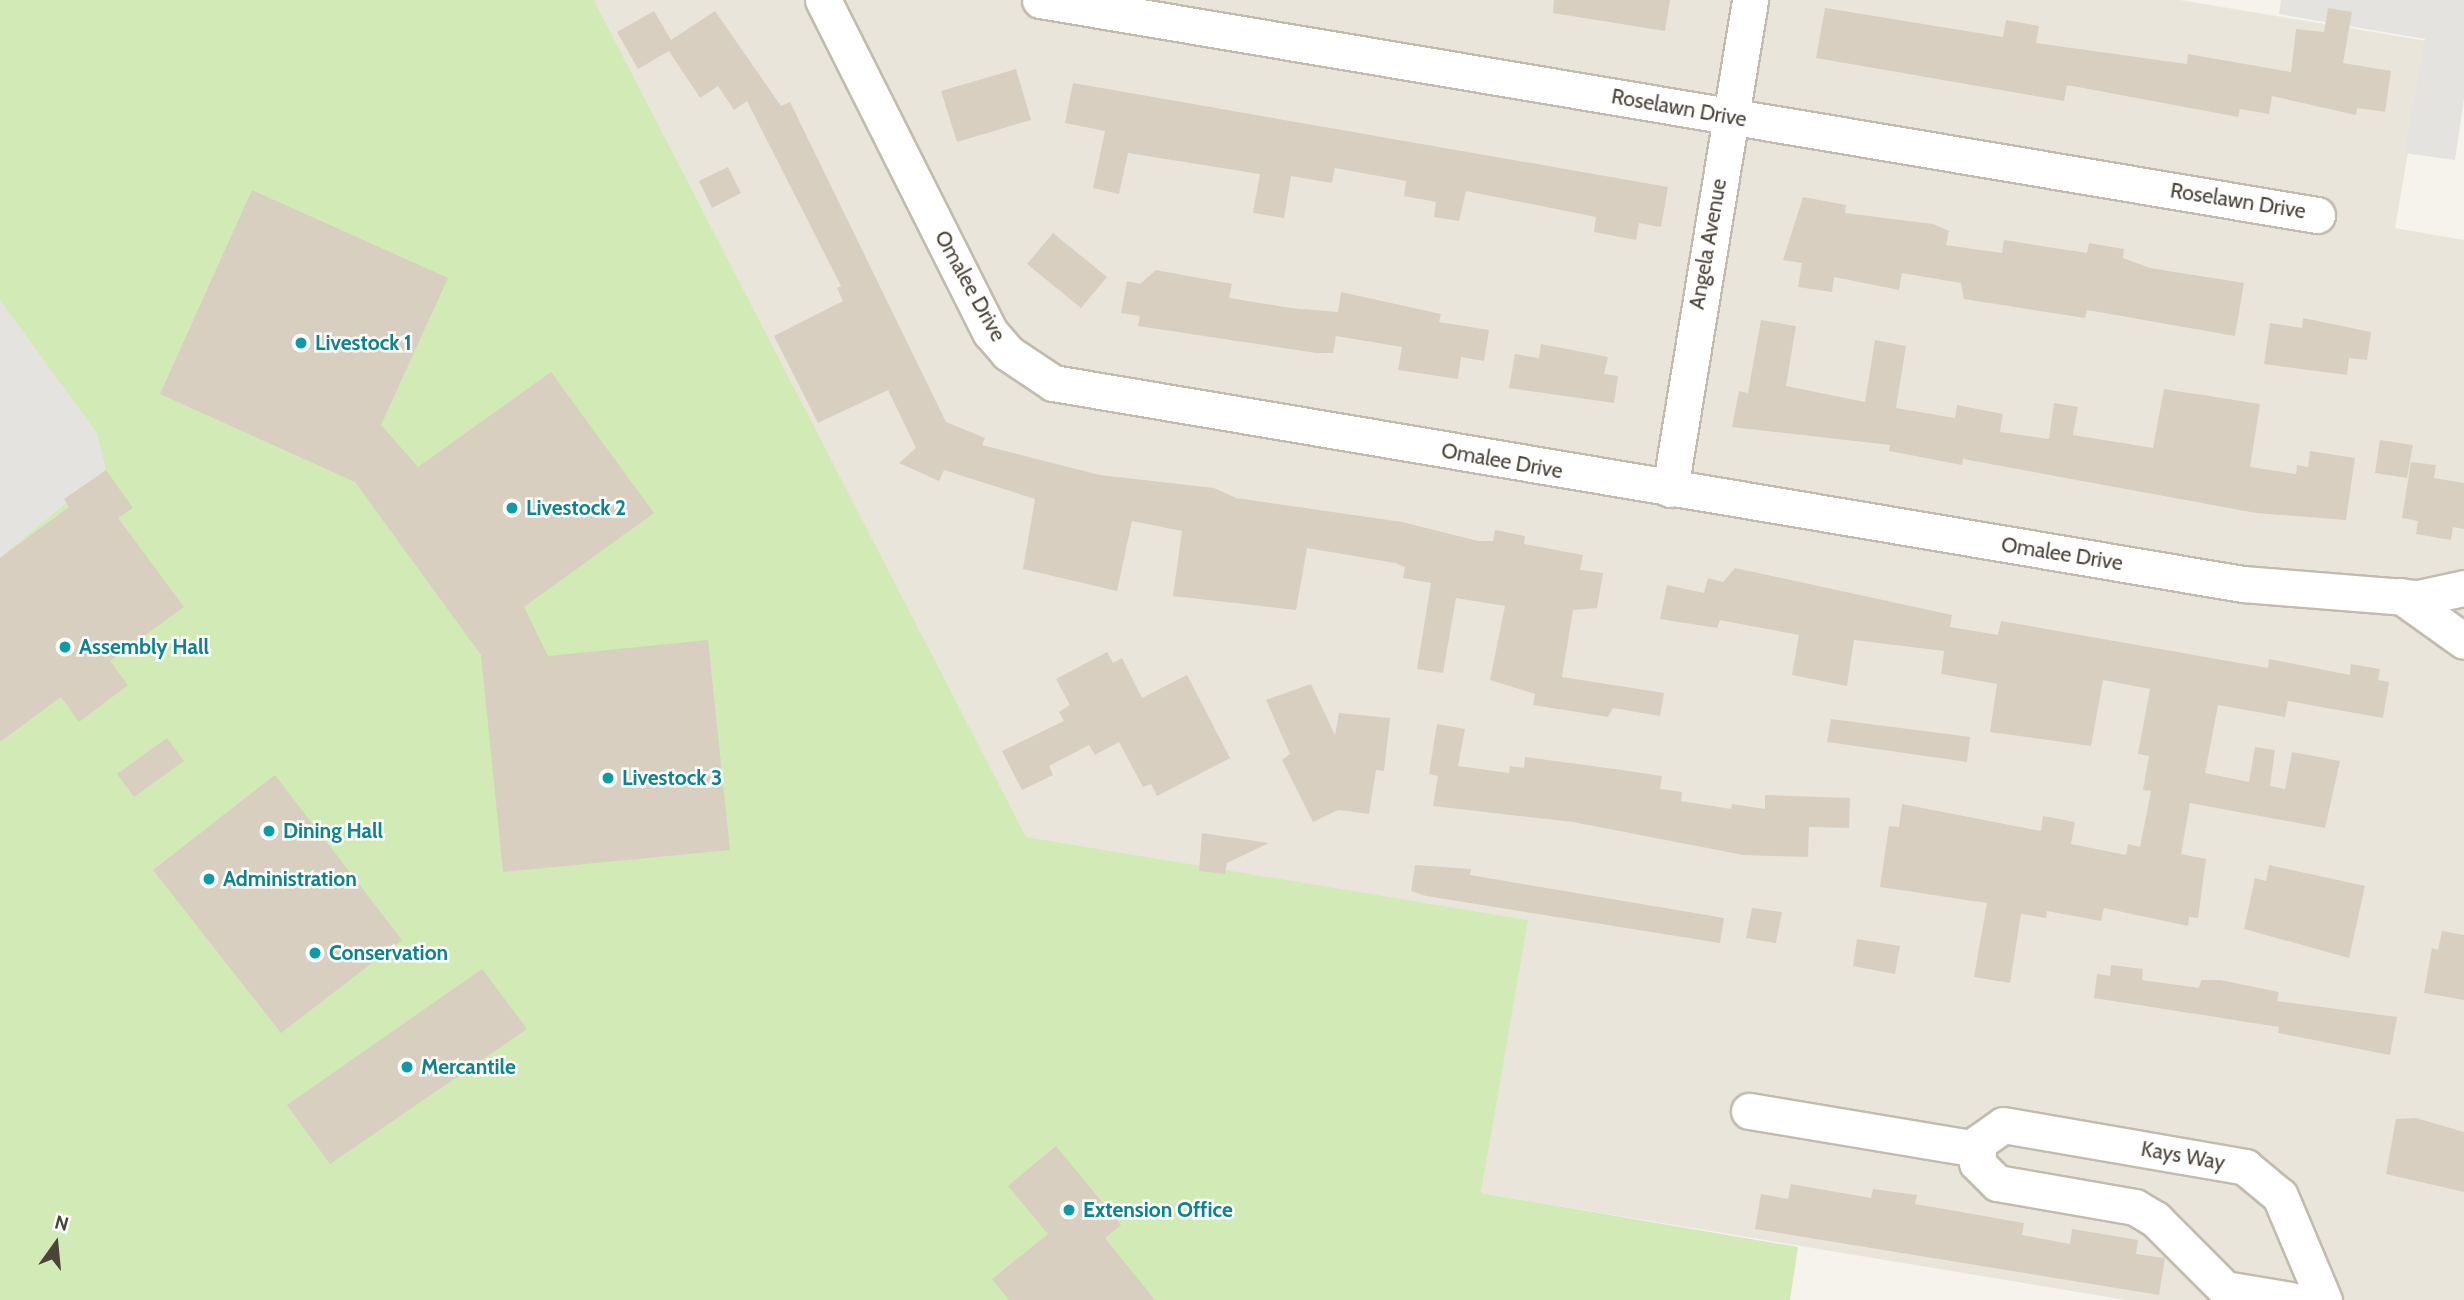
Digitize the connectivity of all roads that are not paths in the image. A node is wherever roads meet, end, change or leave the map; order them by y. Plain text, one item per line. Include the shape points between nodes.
1 (823, 0) edge
2 (1040, 0) edge
3 (1750, 0) edge
4 (1731, 117) junction
5 (2317, 215) dead end
6 (1670, 489) junction
7 (2464, 588) edge
8 (2401, 596) junction
9 (2464, 641) edge
10 (1749, 1111) dead end
11 (1976, 1149) junction
12 (2291, 1300) edge
13 (2324, 1300) edge

1 - 6 street, Omalee Drive via 990,331 1031,372 1073,388
2 - 4 street, Roselawn Drive
3 - 4 street, Angela Avenue
4 - 5 street, Roselawn Drive
4 - 6 street, Angela Avenue
6 - 8 street, Omalee Drive via 2243,584
7 - 8 street, Omalee Drive via 2435,597
8 - 9 street
10 - 11 street
11 - 12 street via 1983,1174 1997,1183 2135,1207 2155,1219 2225,1289
11 - 13 street, Kays Way via 1989,1130 2003,1125 2245,1167 2280,1196

